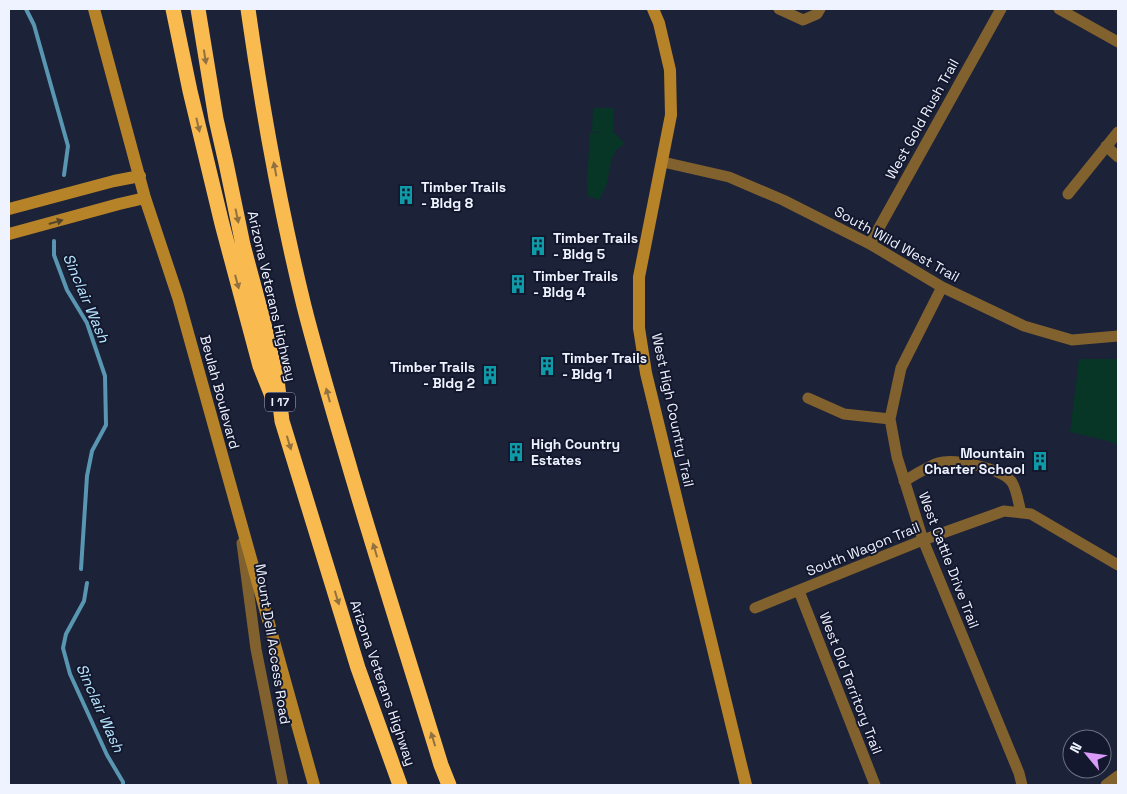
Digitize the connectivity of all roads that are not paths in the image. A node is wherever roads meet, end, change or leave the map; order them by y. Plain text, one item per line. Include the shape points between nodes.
1 (94, 9) edge
2 (173, 9) edge
3 (198, 9) edge
4 (248, 9) edge
5 (652, 9) edge
6 (779, 9) edge
7 (820, 9) edge
8 (1001, 9) edge
9 (1059, 9) edge
10 (1118, 42) edge
11 (1118, 132) edge
12 (1106, 146) junction
13 (1118, 157) edge
14 (662, 162) junction
15 (140, 176) junction
16 (1068, 194) dead end
17 (145, 198) junction
18 (9, 210) edge
19 (9, 234) edge
20 (870, 244) junction
21 (942, 287) junction
22 (1118, 336) edge
23 (808, 398) dead end
24 (890, 419) junction
25 (282, 421) junction
26 (904, 481) junction
27 (236, 506) junction
28 (1022, 513) junction
29 (923, 540) junction
30 (1118, 565) edge
31 (799, 591) junction
32 (754, 608) dead end
33 (1118, 776) edge
34 (284, 785) edge
35 (314, 785) edge
36 (400, 785) edge
37 (449, 785) edge
38 (746, 785) edge
39 (874, 785) edge
40 (1022, 785) edge
41 (1106, 785) edge

1 - 15 street, Beulah Boulevard
2 -> 25 highway via 229,253 260,366
3 -> 25 highway, Arizona Veterans Highway / I 17 via 216,119 263,320
37 -> 4 highway, Arizona Veterans Highway via 366,523 304,308 287,232
5 - 14 street, West High Country Trail via 659,23 670,70 671,115
6 - 7 street via 803,20 817,14
8 - 20 street, West Gold Rush Trail
9 - 10 street
11 - 12 street
12 - 13 street
12 - 16 street
14 - 20 street, South Wild West Trail via 729,177
14 - 38 street, West High Country Trail via 640,277 639,328 646,373
15 - 17 street, Beulah Boulevard
15 - 18 street
19 -> 17 street
17 - 27 street, Beulah Boulevard via 178,297
20 - 21 street, South Wild West Trail
21 - 22 street, South Wild West Trail via 1024,326 1072,340
21 - 24 street, West Cattle Drive Trail via 901,368
23 - 24 street via 844,414
24 - 26 street, West Cattle Drive Trail
25 -> 36 highway, Arizona Veterans Highway / I 17 via 358,668
26 - 28 street via 938,463 974,465 1000,472 1012,482
26 - 29 street, West Cattle Drive Trail
27 - 34 street, Mount Dell Access Road via 256,649
27 - 35 street, Beulah Boulevard
28 - 29 street, South Wagon Trail via 1004,511
28 - 30 street, South Wagon Trail via 1031,514
29 - 31 street, South Wagon Trail
29 - 40 street, West Cattle Drive Trail
31 - 32 street, South Wagon Trail
31 - 39 street, West Old Territory Trail
33 - 41 street

